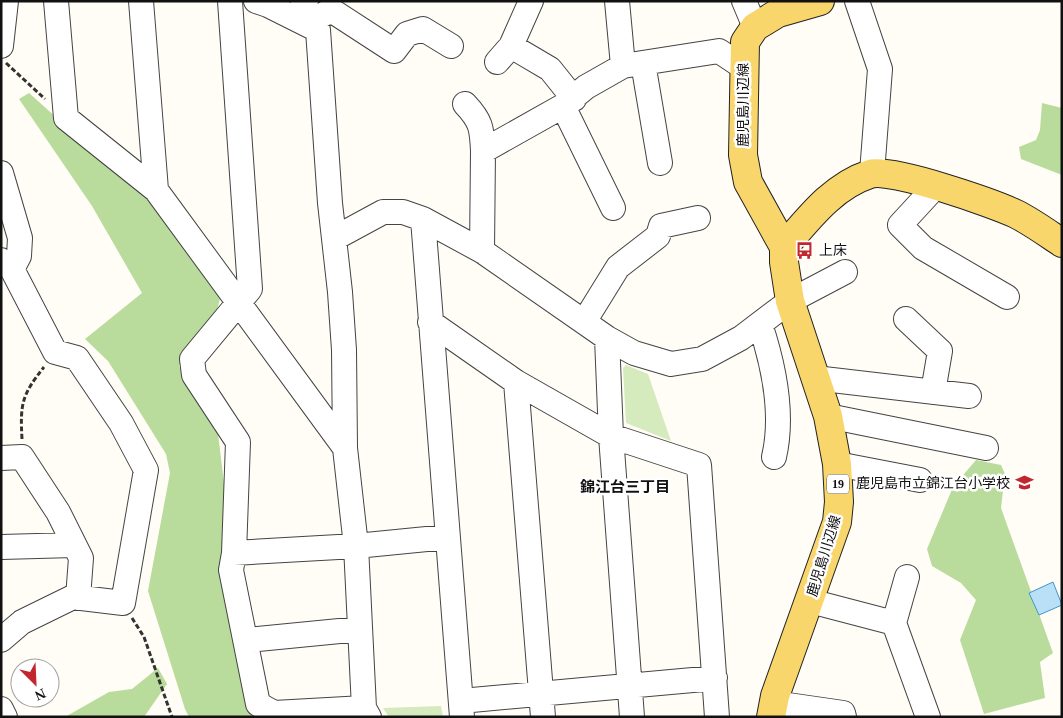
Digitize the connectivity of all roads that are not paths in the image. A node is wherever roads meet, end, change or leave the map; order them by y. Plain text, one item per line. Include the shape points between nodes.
1 (6, 1) edge
2 (56, 1) edge
3 (141, 1) edge
4 (230, 1) edge
5 (256, 1) edge
6 (531, 1) edge
7 (617, 1) edge
8 (744, 1) edge
9 (820, 1) edge
10 (856, 1) edge
11 (294, 11) edge
12 (755, 27) junction
13 (1, 46) edge
14 (451, 46) dead end
15 (633, 65) junction
16 (743, 67) junction
17 (568, 102) junction
18 (464, 104) dead end
19 (483, 151) junction
20 (660, 163) dead end
21 (1, 173) edge
22 (872, 173) junction
23 (935, 187) junction
24 (156, 190) junction
25 (613, 208) dead end
26 (698, 218) dead end
27 (422, 219) junction
28 (335, 238) junction
29 (1062, 243) edge
30 (784, 247) junction
31 (482, 251) junction
32 (7, 265) edge
33 (845, 272) dead end
34 (1007, 297) dead end
35 (790, 302) junction
36 (238, 305) junction
37 (906, 319) dead end
38 (430, 322) junction
39 (584, 322) junction
40 (760, 324) junction
41 (607, 338) junction
42 (815, 378) junction
43 (516, 382) junction
44 (933, 392) junction
45 (968, 396) dead end
46 (828, 416) junction
47 (610, 436) junction
48 (346, 448) junction
49 (986, 448) dead end
50 (12, 457) edge
51 (774, 457) dead end
52 (836, 464) junction
53 (920, 480) dead end
54 (447, 537) junction
55 (74, 545) junction
56 (356, 546) junction
57 (1, 547) edge
58 (234, 553) junction
59 (907, 577) dead end
60 (78, 598) junction
61 (810, 601) junction
62 (894, 623) junction
63 (360, 629) junction
64 (1, 640) edge
65 (246, 640) junction
66 (715, 678) junction
67 (630, 687) junction
68 (542, 705) edge
69 (1, 709) edge
70 (461, 709) edge
71 (772, 710) edge
72 (366, 712) edge
73 (6, 717) edge
74 (632, 717) edge
75 (717, 717) edge
76 (844, 717) edge
77 (928, 717) edge

1 - 13 street
2 - 24 street via 66,118
3 - 24 street
4 - 36 street via 250,289
5 - 11 street
6 - 17 street via 504,54 550,69
7 - 15 street
8 - 12 street
9 - 12 main road via 778,13
10 - 22 street via 880,69
11 - 14 street via 330,10 394,51 407,34 423,29
11 - 28 street via 318,30
12 - 16 main road, 鹿児島川辺線 / 19 via 745,42
15 - 16 street via 719,51
15 - 17 street via 586,88
15 - 20 street
16 - 30 main road, 鹿児島川辺線 / 19 via 743,155 748,182
17 - 19 street
17 - 25 street
18 - 19 street via 478,118
19 - 31 street
21 - 32 street via 20,238 20,256
22 - 23 main road via 916,179
22 - 30 main road via 843,186
23 - 29 main road via 1016,214
23 - 34 street via 900,226 923,248
24 - 36 street
26 - 39 street via 662,226 658,236 618,267
27 - 28 street via 403,212 383,212
27 - 31 street
27 - 38 street
28 - 48 street via 344,350
30 - 35 main road, 鹿児島川辺線 / 19
31 - 39 street
32 - 60 street via 56,352 77,358 122,423 146,470 123,603
33 - 35 street
35 - 40 street
35 - 42 main road, 鹿児島川辺線 / 19
36 - 48 street
36 - 58 street via 192,359 194,375 238,442
37 - 44 street via 940,351
38 - 43 street
38 - 54 street
39 - 41 street
40 - 41 street via 742,338 702,358 671,364 634,353
40 - 51 street via 769,351 779,422
41 - 47 street
42 - 44 street
42 - 46 main road, 鹿児島川辺線 / 19
43 - 47 street
43 - 68 street
44 - 45 street
46 - 49 street
46 - 52 main road, 鹿児島川辺線 / 19
47 - 66 street via 699,465
47 - 67 street
48 - 56 street
50 - 55 street via 58,512
52 - 53 street
52 - 61 main road, 鹿児島川辺線 / 19 via 837,522
54 - 56 street
54 - 70 street
55 - 57 street
55 - 60 street via 81,558
56 - 58 street
56 - 63 street
58 - 65 street via 231,570
59 - 62 street
60 - 64 street via 73,597 22,622
61 - 62 street
61 - 71 main road, 鹿児島川辺線 / 19
62 - 77 street
63 - 65 street
63 - 72 street
65 - 72 street via 258,704 274,713
66 - 67 street
66 - 75 street
67 - 68 street
67 - 74 street
68 - 70 street
69 - 73 street
71 - 76 street via 843,713

